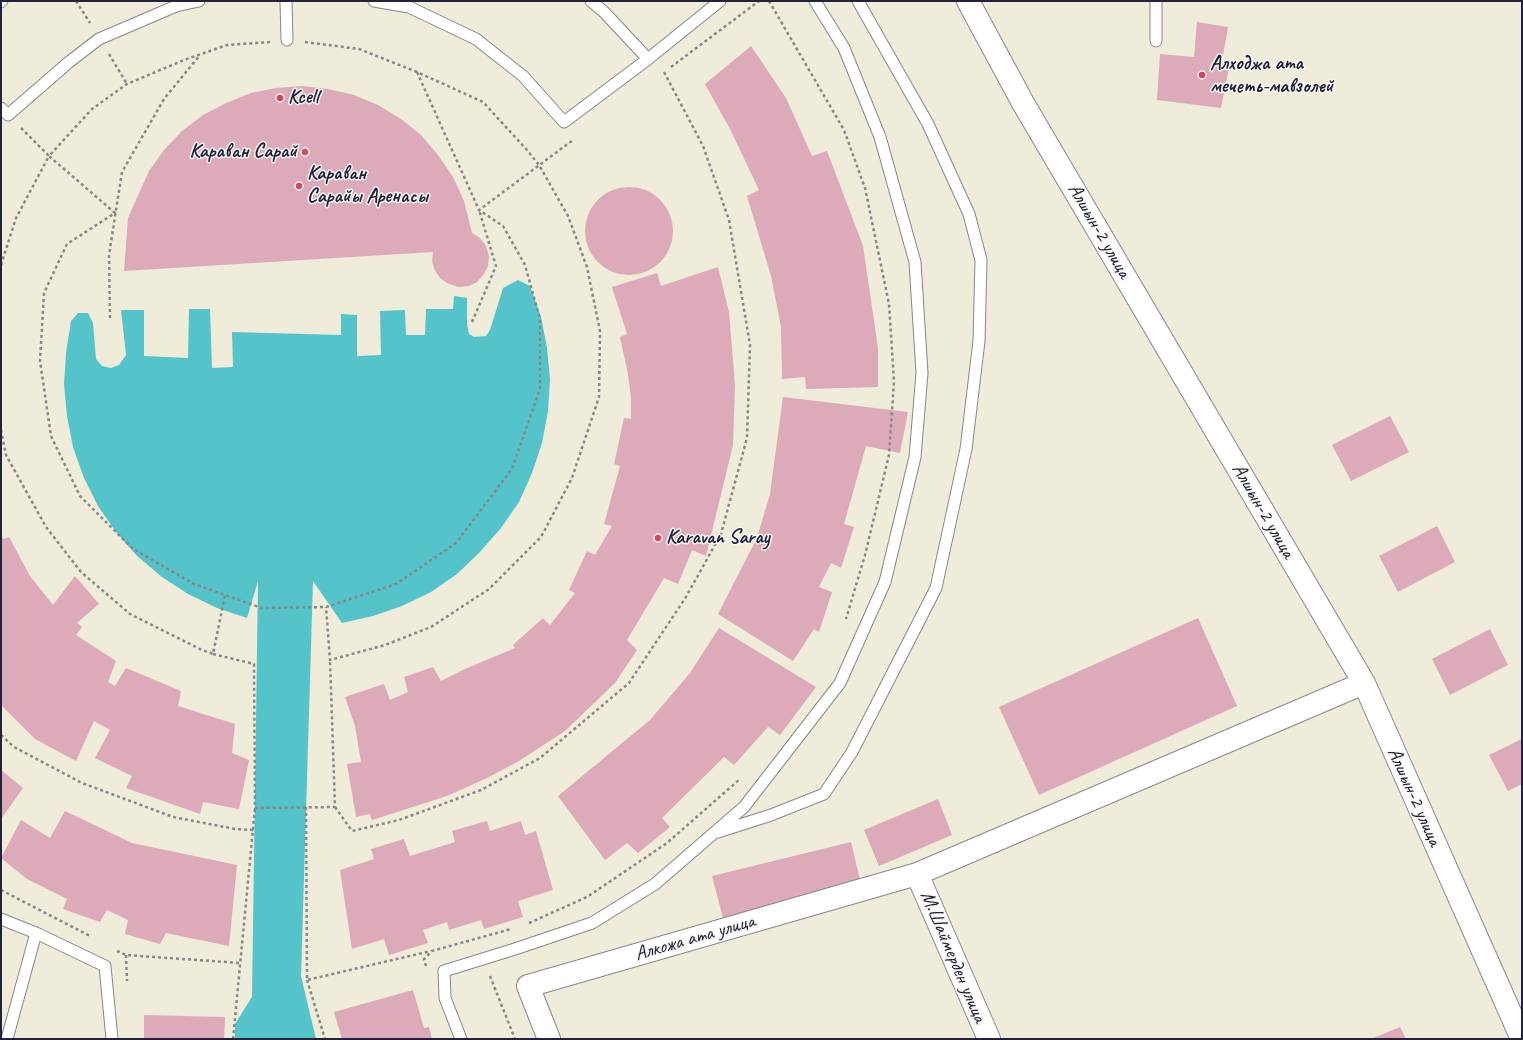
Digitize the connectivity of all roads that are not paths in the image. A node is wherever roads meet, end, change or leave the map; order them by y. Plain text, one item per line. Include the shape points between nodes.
1 (199, 1) edge
2 (286, 1) edge
3 (374, 1) edge
4 (591, 1) edge
5 (719, 1) edge
6 (815, 1) edge
7 (858, 1) edge
8 (968, 1) edge
9 (1156, 1) edge
10 (287, 40) road end
11 (1156, 42) dead end
12 (648, 59) junction
13 (5, 111) edge
14 (1364, 683) junction
15 (712, 834) junction
16 (917, 874) junction
17 (1, 919) edge
18 (36, 933) junction
19 (7, 1039) edge
20 (112, 1039) edge
21 (461, 1039) edge
22 (549, 1039) edge
23 (989, 1039) edge
24 (1522, 1039) edge

1 - 13 lane via 176,6 100,39
2 - 10 lane
3 - 12 lane via 409,7 476,39 523,76 564,122
4 - 12 lane
5 - 12 lane
6 - 15 lane via 844,48 880,137 914,262 922,373 915,457 885,582 840,683 744,808
7 - 15 lane via 928,124 969,214 981,260 979,341 966,449 936,588 852,752 824,794
8 - 14 street, Алшын-2 улица via 1023,103
9 - 11 lane
14 - 16 street
14 - 24 street, Алшын-2 улица
15 - 21 lane via 655,884 592,923 444,971 445,998
16 - 22 street, Алкожа ата улица via 528,986
16 - 23 street, М.Шаймерден улица
17 - 18 lane
18 - 19 lane
18 - 20 lane via 105,966

